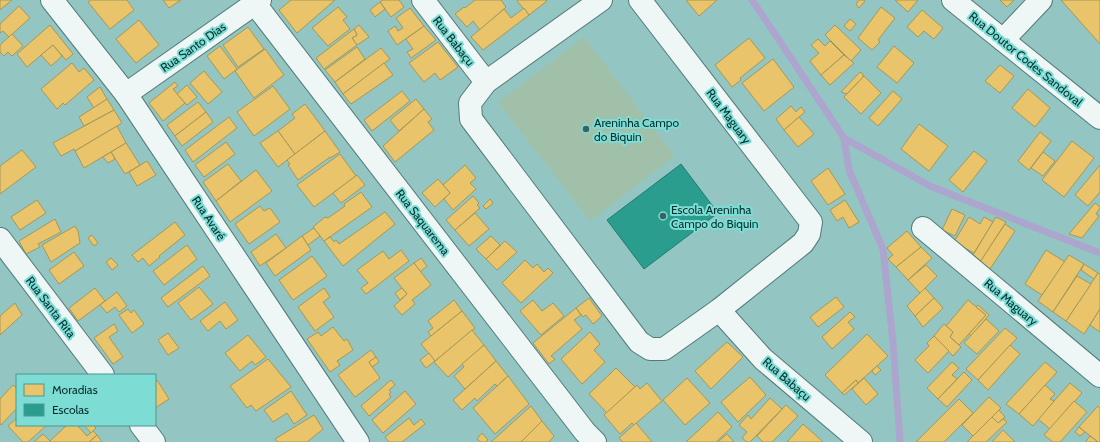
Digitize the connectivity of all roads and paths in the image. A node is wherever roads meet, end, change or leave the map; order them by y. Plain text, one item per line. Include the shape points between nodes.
1 (52, 0) edge
2 (423, 0) edge
3 (601, 0) edge
4 (640, 0) edge
5 (953, 0) edge
6 (1041, 0) edge
7 (256, 1) edge
8 (1003, 40) junction
9 (486, 82) junction
10 (126, 94) junction
11 (1100, 118) edge
12 (923, 228) dead end
13 (0, 239) edge
14 (719, 310) junction
15 (102, 374) edge
16 (1100, 376) edge
17 (142, 426) edge
18 (154, 442) edge
19 (358, 442) edge
20 (595, 442) edge
21 (861, 442) edge

1 - 10 street, Rua Avaré
2 - 9 street, Rua Babaçu
3 - 9 street
4 - 14 street, Rua Maguary via 811,222 809,234 803,243
5 - 8 street, Rua Doutor Codes Sandoval
6 - 8 street
7 - 10 street, Rua Santo Dias
7 - 20 street, Rua Saquarema via 580,426
8 - 11 street, Rua Doutor Codes Sandoval
9 - 14 street via 470,103 472,120 639,342 650,349 664,349
10 - 19 street, Rua Avaré
12 - 16 street, Rua Maguary
13 - 15 street, Rua Santa Rita
14 - 21 street, Rua Babaçu via 763,359
17 - 18 street

